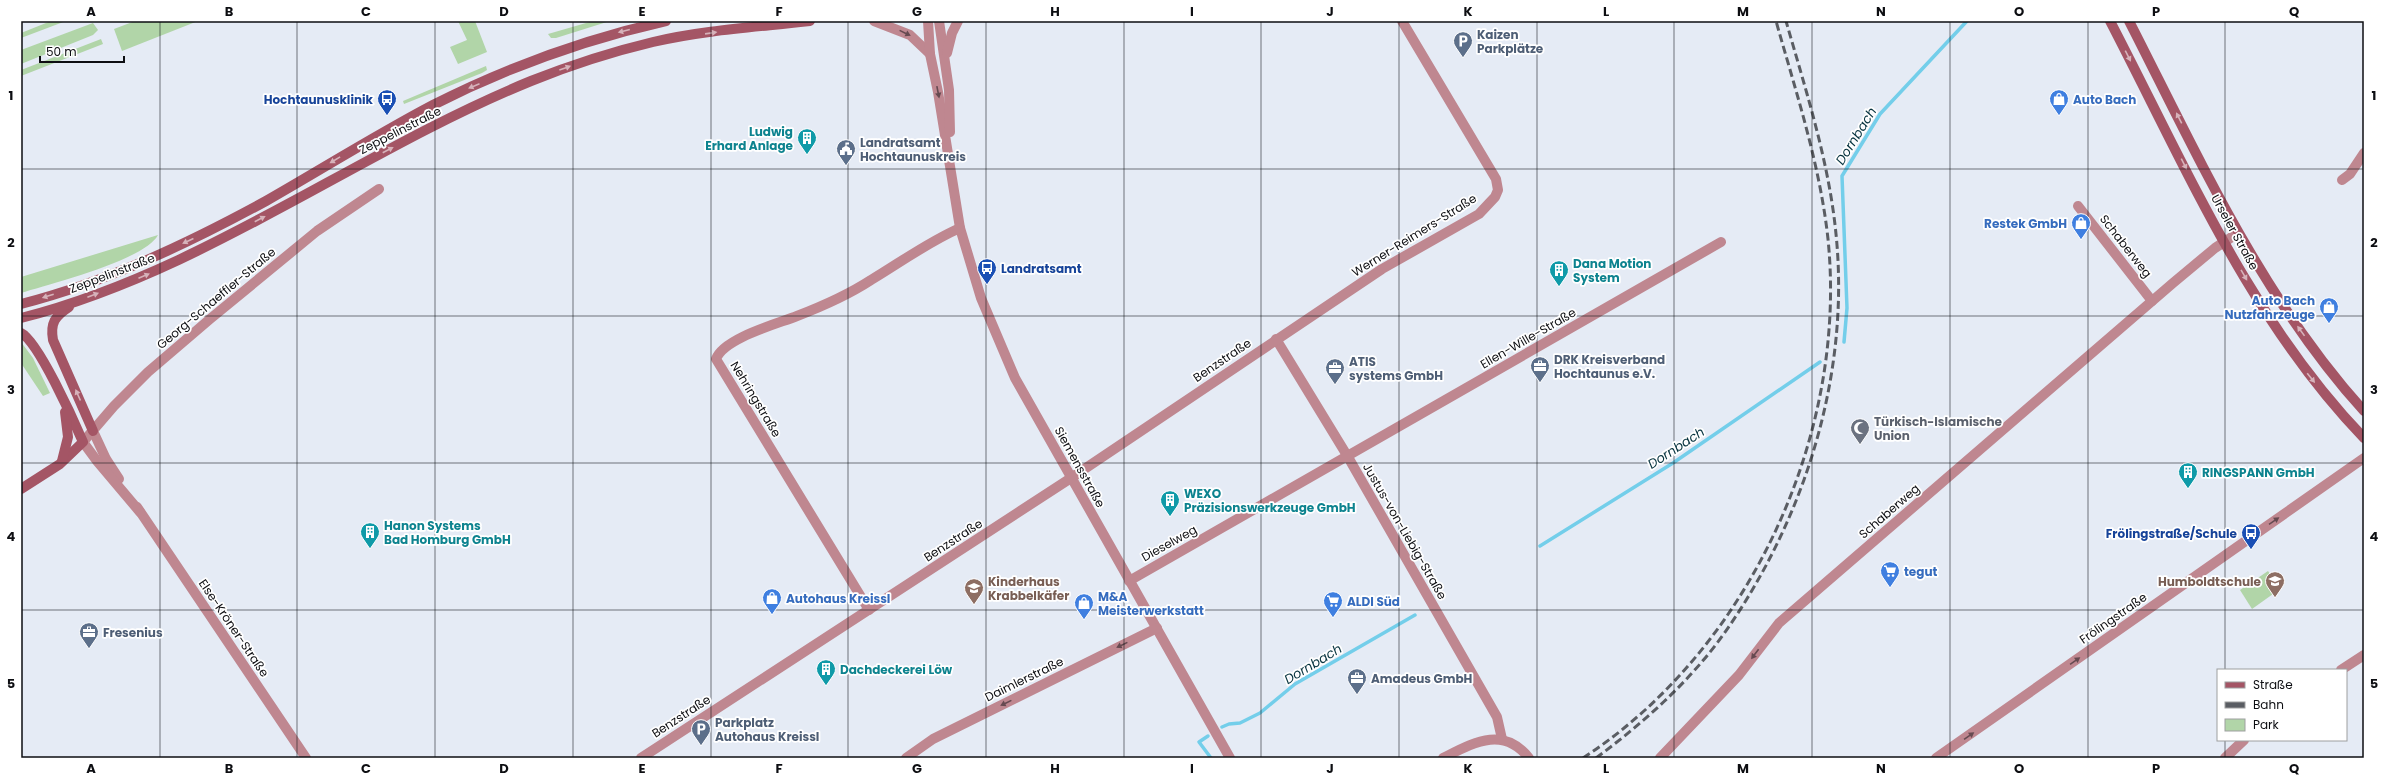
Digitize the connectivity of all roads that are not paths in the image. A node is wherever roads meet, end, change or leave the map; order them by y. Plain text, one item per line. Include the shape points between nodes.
1 (666, 21) edge
2 (810, 21) edge
3 (874, 21) edge
4 (928, 21) edge
5 (939, 21) edge
6 (958, 21) edge
7 (1402, 21) edge
8 (2110, 21) edge
9 (2129, 21) edge
10 (930, 54) junction
11 (945, 61) junction
12 (2364, 153) edge
13 (952, 172) junction
14 (2342, 180) dead end
15 (379, 189) dead end
16 (2078, 206) dead end
17 (960, 228) junction
18 (2238, 233) junction
19 (1721, 242) dead end
20 (2225, 242) junction
21 (79, 301) junction
22 (2152, 301) junction
23 (21, 304) edge
24 (21, 318) edge
25 (21, 333) edge
26 (1276, 339) junction
27 (64, 402) junction
28 (2364, 411) edge
29 (93, 431) junction
30 (2364, 438) edge
31 (83, 442) junction
32 (1348, 458) junction
33 (2364, 458) edge
34 (60, 464) junction
35 (1071, 478) junction
36 (21, 489) edge
37 (140, 512) junction
38 (1129, 581) junction
39 (869, 610) junction
40 (1157, 628) junction
41 (2364, 655) edge
42 (2343, 669) edge
43 (1502, 739) junction
44 (2243, 741) edge
45 (306, 758) edge
46 (641, 758) edge
47 (906, 758) edge
48 (1230, 758) edge
49 (1443, 758) edge
50 (1529, 758) edge
51 (1660, 758) edge
52 (1936, 758) edge
53 (2224, 758) edge

1 -> 23 main road, Zeppelinstraße via 583,43 532,61 395,125 223,224 156,256
21 -> 2 main road, Zeppelinstraße via 182,259 485,101 554,72 654,42
3 -> 10 street via 910,35
4 - 10 street, Siemensstraße
5 - 11 street, Siemensstraße
6 - 11 street, Siemensstraße
7 - 26 street, Werner-Reimers-Straße via 1496,179 1498,190 1479,214 1382,269
8 -> 20 main road, Urseler Straße
18 -> 9 main road, Urseler Straße
10 -> 13 street, Siemensstraße
11 - 13 street, Siemensstraße via 949,90
12 - 14 street via 2350,174
13 - 17 street, Siemensstraße
15 - 29 street, Georg-Schaeffler-Straße via 317,231 210,319 148,372
16 - 22 street, Schaberweg
17 - 35 street, Siemensstraße via 981,298 1015,378
17 - 39 street, Nehringstraße via 924,246 855,290 815,309 736,340 719,352 716,359
18 - 20 street, Schaberweg
28 -> 18 main road, Urseler Straße via 2300,330
19 - 32 street, Ellen-Wille-Straße
20 - 22 street, Schaberweg
20 -> 30 main road, Urseler Straße via 2279,335 2309,376
21 - 24 main road, Zeppelinstraße
29 -> 21 main road via 51,330 55,317
22 -> 51 street, Schaberweg via 1779,623 1739,675
25 - 27 main road via 28,338 38,353
26 - 32 street, Justus-von-Liebig-Straße
26 - 35 street, Benzstraße
27 - 31 main road
27 - 34 main road via 68,437
29 - 31 street, Georg-Schaeffler-Straße
29 - 37 street, Else-Kröner-Straße via 106,458
31 - 34 main road
31 - 37 street, Else-Kröner-Straße
32 - 38 street, Dieselweg
32 - 43 street, Justus-von-Liebig-Straße via 1497,717
52 -> 33 street, Frölingstraße
34 - 36 main road
35 - 38 street, Siemensstraße
35 - 39 street, Benzstraße
37 - 45 street, Else-Kröner-Straße
38 - 40 street, Siemensstraße
39 - 46 street, Benzstraße
40 -> 47 street, Daimlerstraße via 933,739
40 - 48 street, Siemensstraße
41 - 42 street
43 - 49 street via 1476,742
43 - 50 street via 1518,747
44 - 53 street

